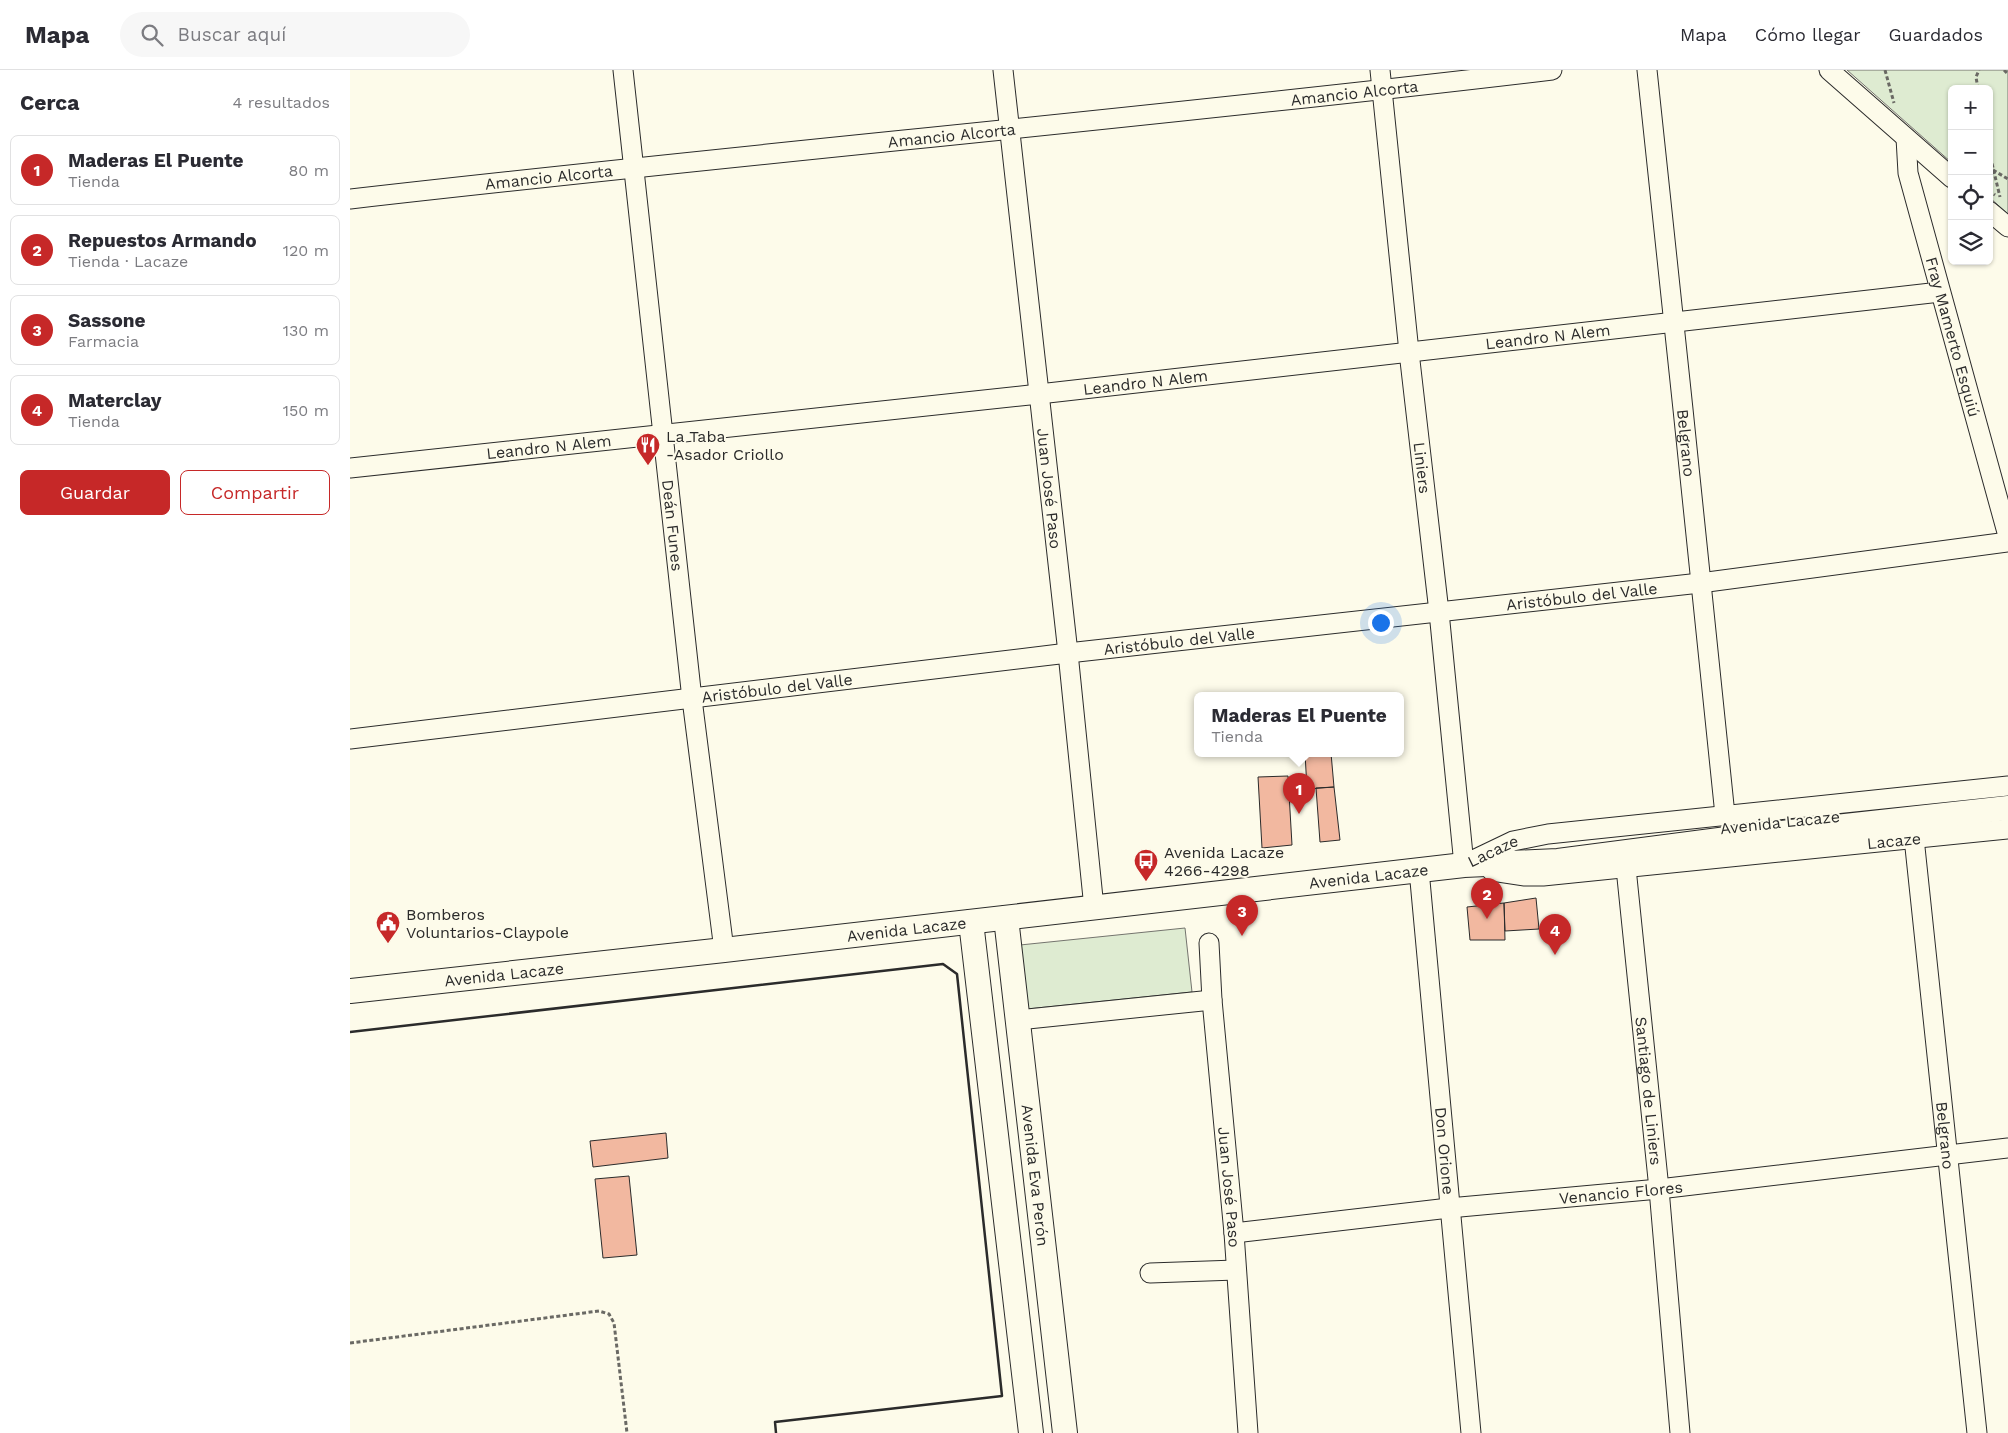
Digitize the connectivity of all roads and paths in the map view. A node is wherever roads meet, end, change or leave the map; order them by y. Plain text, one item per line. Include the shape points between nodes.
1 (623, 70) edge
2 (1003, 70) edge
3 (1380, 70) edge
4 (1552, 70) edge
5 (1647, 70) edge
6 (1830, 70) edge
7 (1885, 70) edge
8 (1979, 70) edge
9 (2004, 70) edge
10 (2008, 74) edge
11 (1977, 85) edge
12 (1382, 90) junction
13 (1895, 105) dead end
14 (1009, 129) junction
15 (1906, 138) junction
16 (635, 167) junction
17 (1993, 171) edge
18 (1949, 175) edge
19 (1992, 175) edge
20 (2008, 179) edge
21 (350, 199) edge
22 (1995, 205) edge
23 (2008, 227) edge
24 (1940, 292) junction
25 (1675, 323) junction
26 (1409, 352) junction
27 (1039, 394) junction
28 (664, 435) junction
29 (350, 468) edge
30 (2008, 536) edge
31 (2008, 542) edge
32 (1700, 583) junction
33 (1439, 612) junction
34 (1068, 653) junction
35 (692, 699) junction
36 (350, 739) edge
37 (2008, 786) edge
38 (2008, 797) edge
39 (2008, 808) edge
40 (1726, 827) junction
41 (2008, 829) edge
42 (1914, 838) junction
43 (1464, 865) junction
44 (1626, 868) junction
45 (1419, 870) junction
46 (1094, 908) junction
47 (1006, 918) junction
48 (971, 922) junction
49 (1209, 943) dead end
50 (724, 950) junction
51 (350, 990) edge
52 (1212, 1000) junction
53 (1018, 1020) junction
54 (2008, 1148) edge
55 (1948, 1154) junction
56 (1659, 1189) junction
57 (1449, 1208) junction
58 (1234, 1234) junction
59 (1236, 1270) junction
60 (1150, 1273) dead end
61 (350, 1343) edge
62 (627, 1433) edge
63 (1031, 1433) edge
64 (1065, 1433) edge
65 (1248, 1433) edge
66 (1471, 1433) edge
67 (1680, 1433) edge
68 (1977, 1433) edge

1 - 16 street, Deán Funes
2 - 14 street, Juan José Paso
3 - 12 street, Liniers
4 - 12 street, Amancio Alcorta
5 - 25 street, Belgrano
6 - 15 street
7 - 13 path
8 - 11 path
9 - 10 path
12 - 14 street, Amancio Alcorta
12 - 26 street, Liniers
14 - 16 street, Amancio Alcorta
14 - 27 street, Juan José Paso
15 - 18 street
15 - 24 street, Fray Mamerto Esquiú via 1907,169
16 - 21 street, Amancio Alcorta
16 - 28 street, Deán Funes
17 - 20 path
19 - 22 path
22 - 23 street
24 - 25 street, Leandro N Alem
24 - 30 street, Fray Mamerto Esquiú
25 - 26 street, Leandro N Alem
25 - 32 street, Belgrano
26 - 27 street, Leandro N Alem
26 - 33 street, Liniers
27 - 28 street, Leandro N Alem
27 - 34 street, Juan José Paso
28 - 29 street, Leandro N Alem
28 - 35 street, Deán Funes
31 - 32 street, Aristóbulo del Valle
32 - 33 street, Aristóbulo del Valle
32 - 40 street, Belgrano
33 - 34 street, Aristóbulo del Valle
33 - 43 street, Liniers
34 - 35 street, Aristóbulo del Valle
34 - 46 street, Juan José Paso
35 - 36 street, Aristóbulo del Valle
35 - 50 street, Deán Funes
37 - 40 street
38 - 40 main road, Avenida Lacaze
39 - 40 main road, Avenida Lacaze
40 - 43 main road, Avenida Lacaze via 1558,861
41 - 42 street, Lacaze
42 - 44 street, Lacaze
42 - 55 street, Belgrano
43 - 44 street, Lacaze via 1502,873 1543,876
43 - 45 main road, Avenida Lacaze
44 - 56 street, Santiago de Liniers
45 - 46 main road, Avenida Lacaze
45 - 57 street, Don Orione
46 - 47 main road, Avenida Lacaze
47 - 48 main road, Avenida Lacaze
47 - 53 main road, Avenida Eva Perón
48 - 50 main road, Avenida Lacaze
48 - 63 main road
49 - 52 street, Juan José Paso
50 - 51 main road, Avenida Lacaze
52 - 53 street
52 - 58 street, Juan José Paso
53 - 64 main road, Avenida Eva Perón
54 - 55 street, Venancio Flores
55 - 56 street, Venancio Flores
55 - 68 street, Belgrano
56 - 57 street, Venancio Flores
56 - 67 street, Santiago de Liniers
57 - 58 street, Venancio Flores
57 - 66 street, Don Orione
58 - 59 street, Juan José Paso
59 - 60 street
59 - 65 street, Juan José Paso
61 - 62 path via 599,1311 609,1314 614,1323

